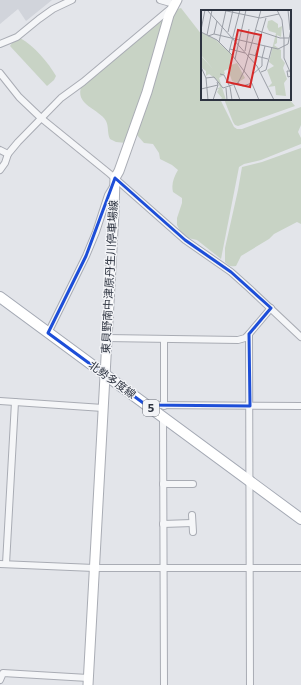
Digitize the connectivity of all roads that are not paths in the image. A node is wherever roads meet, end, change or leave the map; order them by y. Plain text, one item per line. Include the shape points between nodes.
1 (72, 0) edge
2 (160, 0) edge
3 (174, 4) edge
4 (0, 44) edge
5 (0, 72) edge
6 (41, 118) junction
7 (0, 150) edge
8 (8, 154) junction
9 (0, 170) edge
10 (115, 182) junction
11 (0, 297) edge
12 (271, 308) junction
13 (48, 333) junction
14 (249, 334) junction
15 (301, 337) edge
16 (106, 338) junction
17 (164, 340) junction
18 (105, 374) junction
19 (0, 401) edge
20 (15, 402) junction
21 (146, 405) junction
22 (164, 406) junction
23 (250, 406) junction
24 (301, 406) edge
25 (103, 408) junction
26 (163, 417) junction
27 (249, 481) junction
28 (163, 484) junction
29 (193, 484) dead end
30 (192, 515) dead end
31 (301, 519) edge
32 (192, 523) junction
33 (163, 524) junction
34 (193, 532) dead end
35 (3, 564) edge
36 (94, 568) junction
37 (164, 568) junction
38 (249, 568) junction
39 (301, 568) edge
40 (0, 680) edge
41 (88, 681) edge
42 (164, 685) edge
43 (250, 685) edge

1 - 4 street via 39,19 17,37
2 - 3 street
3 - 6 street
3 - 10 main road, 東貝野南中津原丹生川停車場線 via 147,92
5 - 6 street via 19,97
6 - 8 street
6 - 10 street
7 - 8 street
8 - 9 street
10 - 12 street via 185,240 231,272
10 - 13 street via 86,256
10 - 16 main road, 東貝野南中津原丹生川停車場線
11 - 13 main road, 北勢多度線 / 5
12 - 14 street
12 - 15 street
13 - 18 main road, 北勢多度線 / 5
14 - 17 street via 238,340
14 - 23 street
16 - 17 street
16 - 18 main road, 東貝野南中津原丹生川停車場線
17 - 22 street
18 - 21 main road, 北勢多度線 / 5
18 - 25 main road, 東貝野南中津原丹生川停車場線
19 - 20 street
20 - 25 street
20 - 35 street
21 - 22 street
21 - 26 main road, 北勢多度線 / 5
22 - 23 street
23 - 24 street
23 - 27 street
25 - 36 main road, 東貝野南中津原丹生川停車場線
26 - 27 main road, 北勢多度線 / 5
26 - 28 street
27 - 31 main road, 北勢多度線 / 5
27 - 38 street
28 - 29 street
28 - 33 street
30 - 32 street
32 - 33 street
32 - 34 street
33 - 37 street
35 - 36 street
36 - 37 street
36 - 41 main road, 東貝野南中津原丹生川停車場線
37 - 38 street
37 - 42 street
38 - 39 street
38 - 43 street
40 - 41 street via 3,673

